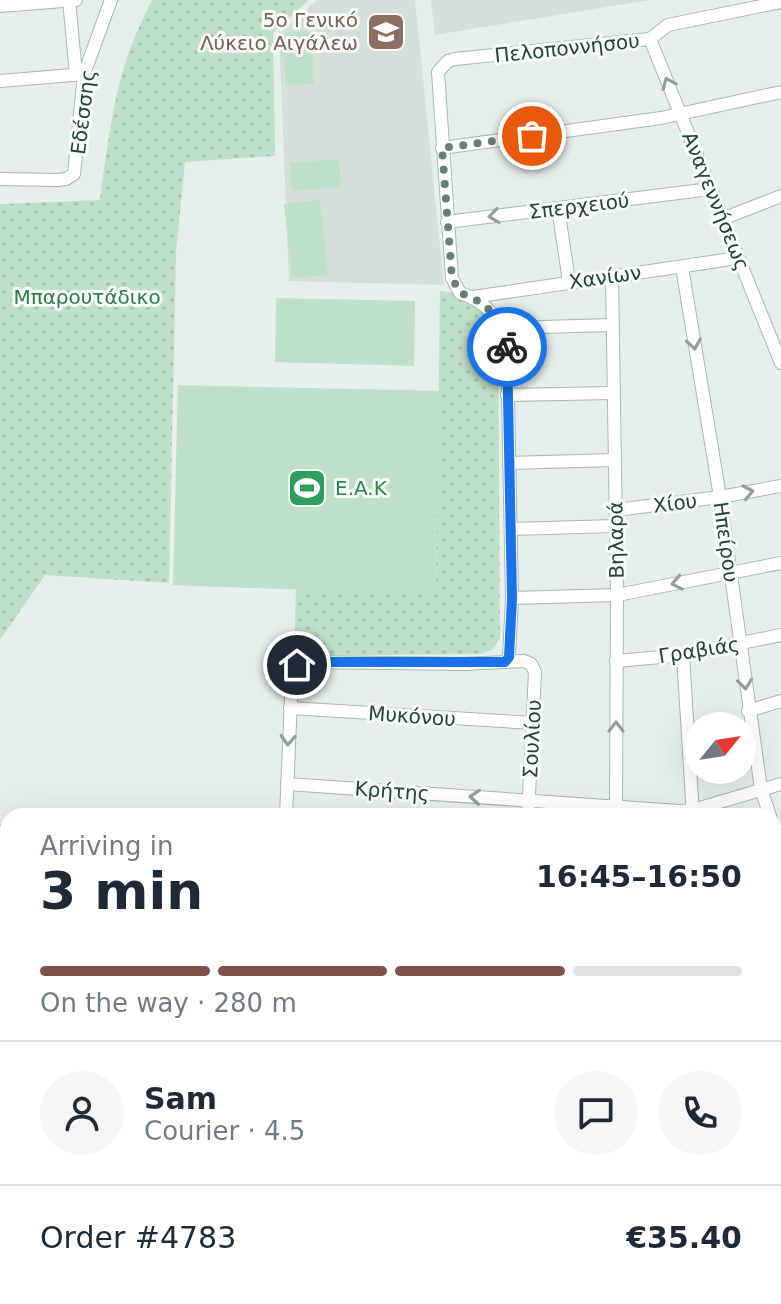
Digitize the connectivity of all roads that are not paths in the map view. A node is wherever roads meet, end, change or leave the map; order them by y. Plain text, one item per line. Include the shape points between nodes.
1 (69, 0) edge
2 (76, 0) edge
3 (111, 0) edge
4 (781, 2) edge
5 (0, 6) edge
6 (650, 39) junction
7 (80, 74) junction
8 (0, 81) edge
9 (781, 92) edge
10 (681, 114) junction
11 (442, 148) junction
12 (0, 179) edge
13 (710, 189) junction
14 (781, 196) edge
15 (558, 208) junction
16 (722, 219) junction
17 (447, 222) junction
18 (738, 258) junction
19 (682, 267) junction
20 (612, 275) junction
21 (569, 281) junction
22 (473, 297) junction
23 (612, 325) junction
24 (504, 328) junction
25 (778, 341) edge
26 (781, 363) edge
27 (613, 393) junction
28 (507, 395) junction
29 (614, 460) junction
30 (509, 463) junction
31 (781, 486) edge
32 (720, 497) junction
33 (616, 510) junction
34 (615, 526) junction
35 (511, 529) junction
36 (781, 563) edge
37 (730, 573) junction
38 (617, 595) junction
39 (512, 598) junction
40 (781, 635) edge
41 (740, 644) junction
42 (683, 655) junction
43 (616, 661) junction
44 (505, 662) junction
45 (781, 701) edge
46 (290, 708) junction
47 (748, 711) junction
48 (534, 723) junction
49 (287, 784) junction
50 (781, 784) edge
51 (761, 789) junction
52 (529, 801) junction
53 (616, 805) junction
54 (286, 808) edge
55 (529, 808) edge
56 (648, 808) edge
57 (693, 808) edge
58 (707, 808) edge
59 (767, 808) edge

1 - 2 street
1 - 5 street
1 - 7 street
3 - 7 street, Εδέσσης
4 - 6 street, Πελοποννήσου via 668,25
10 -> 6 street, Αναγεννήσεως
6 - 11 street, Πελοποννήσου via 455,59 443,65 437,79
7 - 8 street
7 - 12 street, Εδέσσης via 76,169 71,177
9 - 10 street
10 - 11 street
10 - 13 street, Αναγεννήσεως
11 - 17 street
13 - 15 street, Σπερχειού
13 - 16 street, Αναγεννήσεως
14 - 16 street
15 -> 17 street, Σπερχειού
15 - 21 street
16 - 18 street, Αναγεννήσεως
17 - 22 street via 452,278 460,293
18 - 19 street, Χανίων
18 - 25 street, Αναγεννήσεως
19 - 20 street, Χανίων
19 -> 32 street, Ηπείρου
20 - 21 street, Χανίων
20 - 23 street, Βηλαρά
21 - 22 street, Χανίων
22 - 24 street
23 - 24 street
23 - 27 street, Βηλαρά
24 - 28 street
25 - 26 street, Αναγεννήσεως
27 - 28 street
27 - 29 street, Βηλαρά
28 - 30 street
29 - 30 street
29 - 33 street, Βηλαρά
30 - 35 street
32 -> 31 street, Χίου
32 - 33 street, Χίου
32 - 37 street, Ηπείρου
33 - 34 street, Βηλαρά
34 - 35 street
34 - 38 street, Βηλαρά
35 - 39 street
36 - 37 street
37 -> 38 street
37 - 41 street, Ηπείρου
38 - 39 street
38 - 43 street, Βηλαρά
39 - 44 street
40 - 41 street, Γραβιάς
41 - 42 street, Γραβιάς
41 -> 47 street, Ηπείρου
42 - 43 street, Γραβιάς
42 - 57 street
53 -> 43 street, Βηλαρά
44 - 46 street via 306,662 292,675
44 - 48 street, Σουλίου via 524,661 535,672
45 - 47 street
46 - 48 street, Μυκόνου
46 -> 49 street
47 - 51 street, Ηπείρου
48 - 52 street, Σουλίου
52 -> 49 street, Κρήτης
49 - 54 street
50 - 51 street, Κρήτης
51 - 58 street, Κρήτης
51 - 59 street, Ηπείρου
52 - 53 street, Κρήτης
52 - 55 street, Σουλίου
53 - 56 street, Κρήτης

